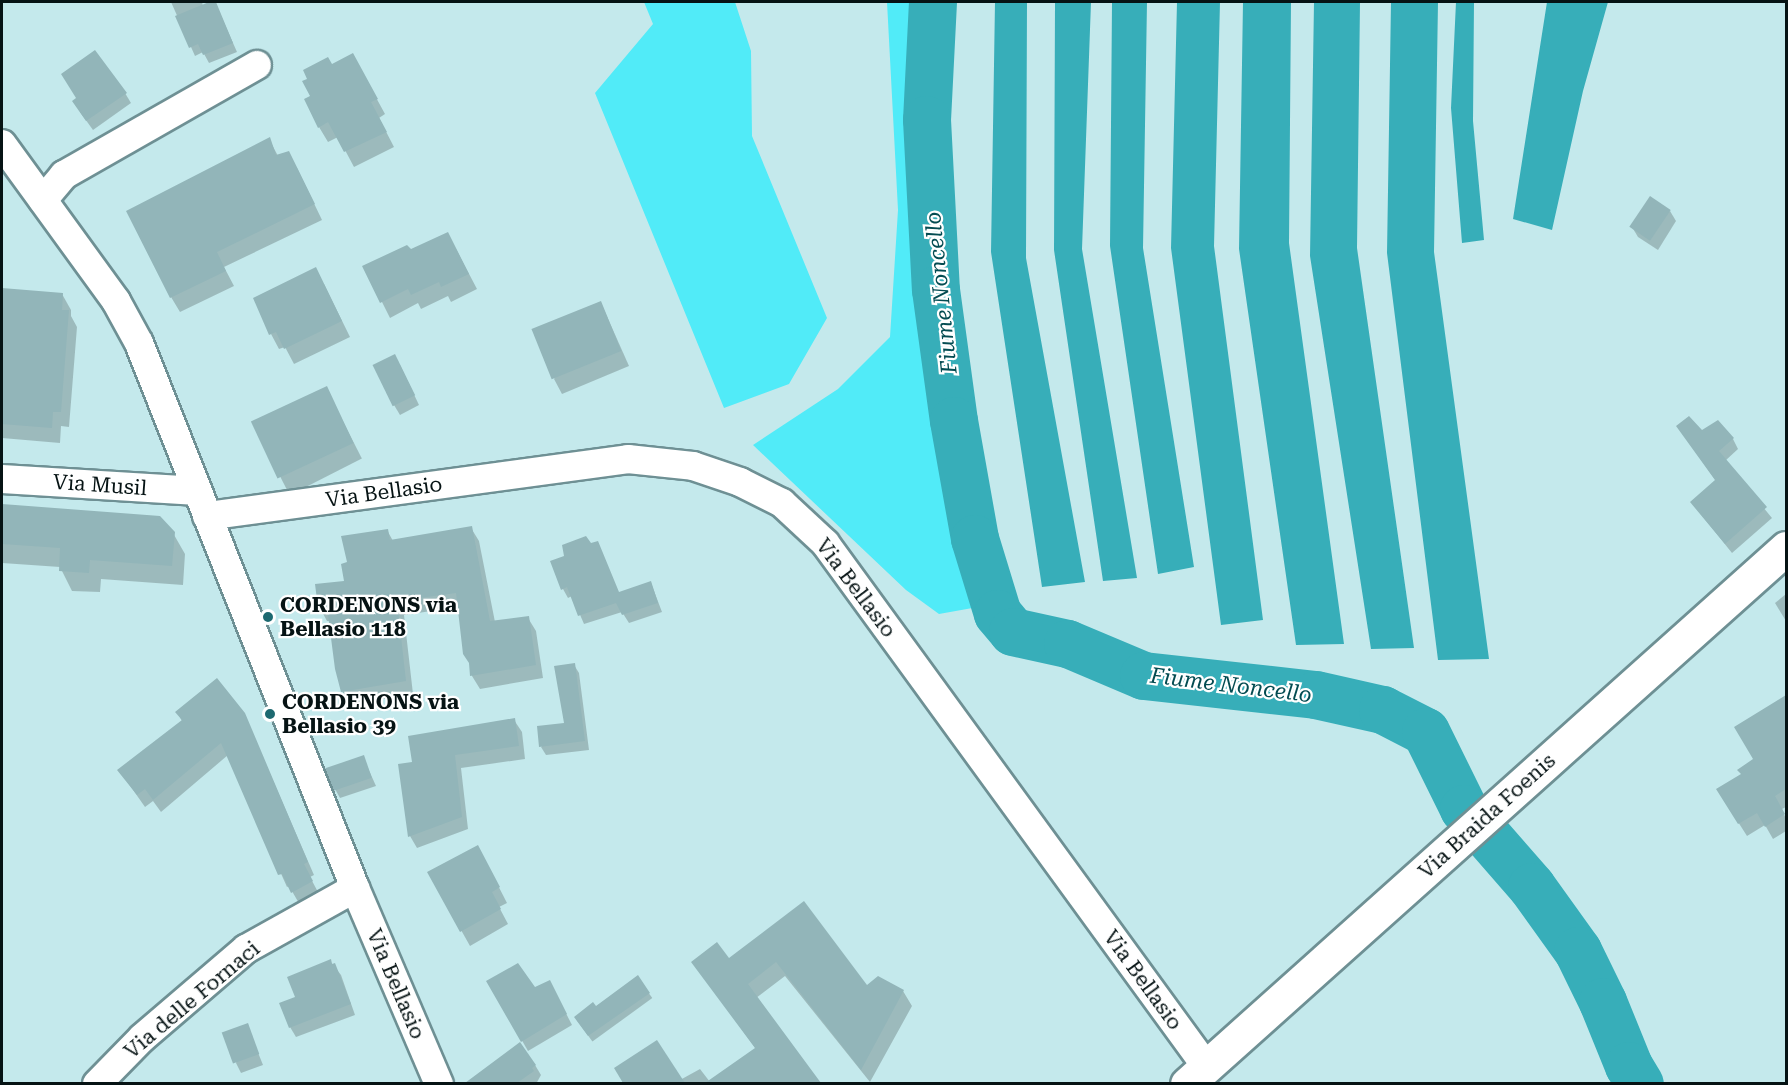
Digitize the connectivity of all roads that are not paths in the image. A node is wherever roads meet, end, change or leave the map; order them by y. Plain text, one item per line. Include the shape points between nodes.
1 (257, 65) dead end
2 (2, 144) edge
3 (43, 200) junction
4 (2, 479) edge
5 (202, 503) junction
6 (1786, 548) edge
7 (355, 888) junction
8 (1196, 1075) edge
9 (97, 1083) edge
10 (439, 1083) edge

1 - 3 street via 64,175
2 - 3 street, Via Bellasio
3 - 5 street, Via Bellasio via 116,301 139,343
4 - 5 street, Via Musil
5 - 7 street, Via Bellasio
5 - 8 street, Via Bellasio via 628,459 693,466 740,482 782,503 825,543
6 - 8 street, Via Braida Foenis
7 - 9 street, Via delle Fornaci via 246,949 142,1038
7 - 10 street, Via Bellasio

